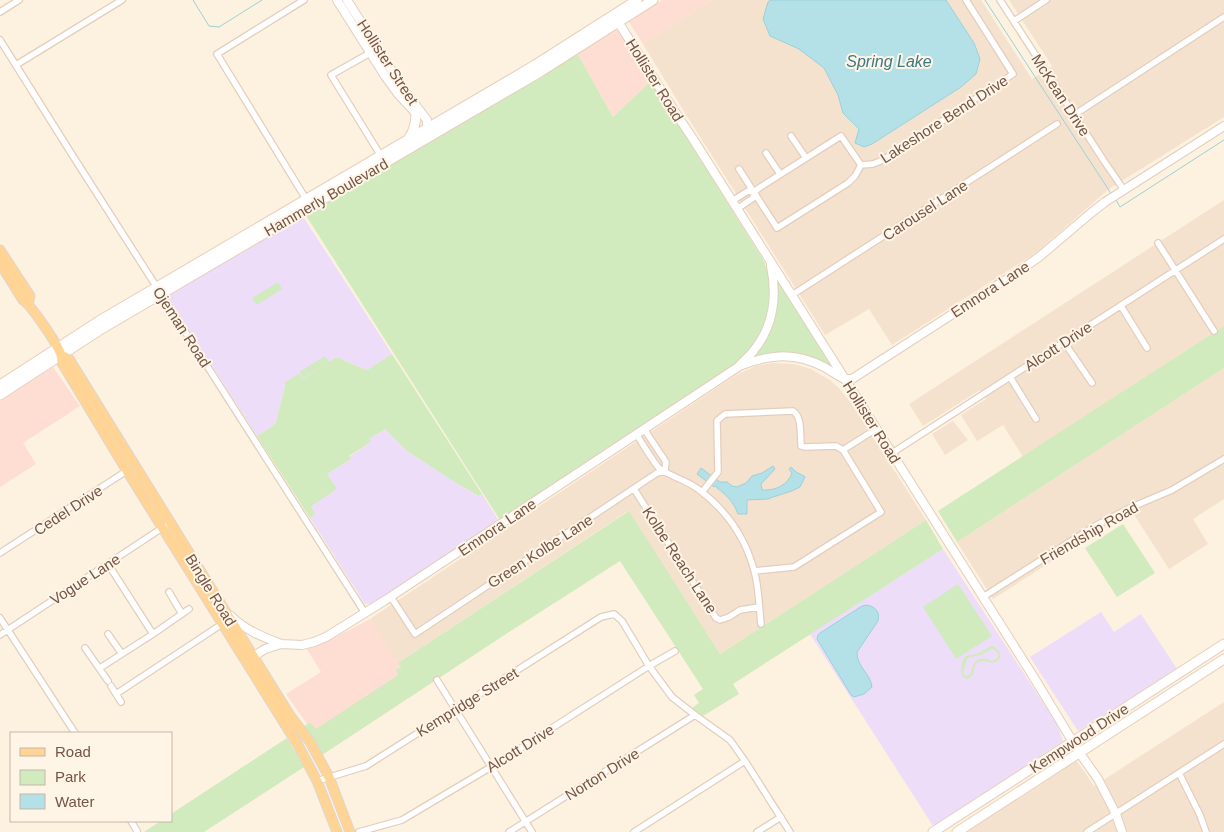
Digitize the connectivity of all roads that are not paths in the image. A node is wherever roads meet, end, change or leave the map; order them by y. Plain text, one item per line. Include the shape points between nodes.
1 (19, 0) edge
2 (122, 0) edge
3 (304, 0) edge
4 (337, 0) edge
5 (347, 0) edge
6 (637, 0) edge
7 (653, 0) edge
8 (966, 0) edge
9 (1000, 0) edge
10 (1046, 0) edge
11 (0, 12) edge
12 (1224, 17) edge
13 (616, 19) junction
14 (1014, 21) junction
15 (0, 40) edge
16 (370, 53) junction
17 (16, 66) junction
18 (416, 112) junction
19 (1074, 115) junction
20 (1058, 124) dead end
21 (1224, 126) edge
22 (430, 128) junction
23 (791, 136) dead end
24 (408, 140) junction
25 (766, 153) dead end
26 (381, 156) junction
27 (806, 158) junction
28 (861, 165) junction
29 (739, 169) dead end
30 (780, 174) junction
31 (336, 187) junction
32 (1124, 190) junction
33 (754, 192) junction
34 (306, 199) junction
35 (732, 201) junction
36 (737, 209) junction
37 (249, 238) junction
38 (1224, 239) edge
39 (1158, 243) dead end
40 (0, 250) edge
41 (770, 261) junction
42 (0, 263) edge
43 (1176, 270) junction
44 (14, 280) junction
45 (159, 291) junction
46 (792, 296) junction
47 (1121, 306) junction
48 (1214, 330) dead end
49 (1064, 342) junction
50 (1147, 348) dead end
51 (59, 351) junction
52 (738, 367) junction
53 (1010, 377) junction
54 (845, 379) junction
55 (1092, 383) dead end
56 (0, 385) edge
57 (0, 395) edge
58 (1036, 419) dead end
59 (644, 429) junction
60 (873, 431) junction
61 (636, 434) junction
62 (843, 450) junction
63 (892, 453) junction
64 (1224, 459) edge
65 (131, 468) junction
66 (665, 471) junction
67 (634, 488) junction
68 (704, 490) junction
69 (167, 525) junction
70 (0, 554) edge
71 (108, 564) junction
72 (754, 571) junction
73 (203, 584) junction
74 (169, 592) dead end
75 (390, 597) junction
76 (984, 598) junction
77 (759, 607) junction
78 (223, 608) junction
79 (188, 609) dead end
80 (365, 613) junction
81 (182, 614) junction
82 (0, 618) edge
83 (222, 624) junction
84 (761, 624) dead end
85 (8, 630) junction
86 (108, 634) dead end
87 (153, 634) junction
88 (0, 635) edge
89 (281, 644) junction
90 (1224, 644) edge
91 (85, 648) dead end
92 (675, 651) dead end
93 (122, 654) junction
94 (249, 659) junction
95 (1224, 659) edge
96 (650, 666) junction
97 (100, 668) junction
98 (437, 680) dead end
99 (1150, 692) junction
100 (116, 694) junction
101 (121, 702) dead end
102 (1156, 703) junction
103 (456, 709) junction
104 (695, 715) junction
105 (285, 717) junction
106 (73, 732) edge
107 (1074, 742) junction
108 (1224, 744) edge
109 (1079, 752) junction
110 (745, 761) junction
111 (491, 766) junction
112 (1179, 773) junction
113 (329, 778) junction
114 (317, 781) junction
115 (998, 790) junction
116 (1004, 801) junction
117 (1116, 814) junction
118 (781, 817) junction
119 (526, 821) junction
120 (337, 832) edge
121 (350, 832) edge
122 (360, 832) edge
123 (509, 832) edge
124 (532, 832) edge
125 (634, 832) edge
126 (757, 832) edge
127 (790, 832) edge
128 (933, 832) edge
129 (957, 832) edge
130 (1088, 832) edge
131 (1122, 832) edge
132 (1206, 832) edge

1 - 11 street
2 - 17 street
3 - 34 street via 217,54
4 - 16 street, Hollister Street
5 - 22 street, Hollister Street
6 - 13 main road, Hammerly Boulevard
7 - 13 main road, Hammerly Boulevard
8 - 28 street, Lakeshore Bend Drive via 1013,74 883,160
9 - 14 street, McKean Drive
10 - 14 street
12 - 19 street
13 - 22 main road, Hammerly Boulevard
13 - 35 street, Hollister Road
14 - 19 street, McKean Drive
15 - 17 street, Ojeman Road
16 - 18 street, Hollister Street via 398,94
16 - 26 street via 331,75
17 - 45 street, Ojeman Road
18 - 22 street, Hollister Street
18 - 24 main road via 416,122
19 - 32 street, McKean Drive
20 - 46 street, Carousel Lane
21 - 32 street, Emnora Lane
22 - 24 main road, Hammerly Boulevard
22 - 31 main road, Hammerly Boulevard
23 - 27 street
24 - 26 main road, Hammerly Boulevard
25 - 30 street
26 - 31 main road, Hammerly Boulevard
27 - 28 street via 841,136
27 - 30 street
28 - 33 street, Lakeshore Bend Drive via 848,184 777,228
29 - 33 street
30 - 33 street
31 - 34 main road, Hammerly Boulevard
31 - 37 main road, Hammerly Boulevard
32 - 54 street, Emnora Lane via 1016,273 852,379
33 - 35 street via 748,191
33 - 36 street via 753,198
34 - 37 main road, Hammerly Boulevard
35 - 36 street, Hollister Road
36 - 41 street, Hollister Road
37 - 45 main road, Hammerly Boulevard
38 - 43 street, Alcott Drive
39 - 43 street
40 - 44 main road, Bingle Road
41 - 46 street, Hollister Road
41 - 52 street, Emnora Lane via 774,295 769,325 754,352
42 - 44 main road, Bingle Road
43 - 47 street, Alcott Drive
43 - 48 street
44 - 51 main road, Bingle Road via 23,300
45 - 51 main road, Hammerly Boulevard
45 - 80 street, Ojeman Road
46 - 54 street, Hollister Road
47 - 49 street, Alcott Drive
47 - 50 street
49 - 53 street, Alcott Drive
49 - 55 street
51 - 56 main road, Hammerly Boulevard
51 - 57 main road, Hammerly Boulevard
51 - 65 main road, Bingle Road via 62,363 100,416
52 - 54 street, Emnora Lane via 757,359 788,356 816,363
52 - 59 street, Emnora Lane
53 - 58 street
53 - 63 street, Alcott Drive
54 - 60 street, Hollister Road
59 - 61 street, Emnora Lane
59 - 66 street via 666,462
60 - 62 street
60 - 63 street, Hollister Road
61 - 66 street via 659,468
61 - 75 street, Emnora Lane
62 - 68 street via 836,446 801,446 799,417 793,411 725,414 717,422 718,472
62 - 72 street via 881,512 794,567
63 - 76 street, Hollister Road
64 - 76 street, Friendship Road via 1172,490 1095,526
65 - 69 main road, Bingle Road
65 - 70 street, Cedel Drive
66 - 67 street, Green Kolbe Lane
66 - 68 street
67 - 75 street, Green Kolbe Lane via 415,634
67 - 77 street, Kolbe Reach Lane via 716,618 720,620 740,610
68 - 72 street via 733,524
69 - 71 street, Vogue Lane
69 - 73 main road, Bingle Road
71 - 85 street, Vogue Lane
71 - 87 street
72 - 77 street
73 - 78 main road, Bingle Road
73 - 83 main road, Bingle Road
74 - 81 street
75 - 80 street, Emnora Lane
76 - 107 street, Hollister Road
77 - 84 street
78 - 89 street via 257,635
78 - 94 main road, Bingle Road
79 - 81 street
80 - 89 street, Emnora Lane via 314,642
81 - 87 street
82 - 85 street
83 - 94 main road, Bingle Road
83 - 100 street
85 - 88 street, Vogue Lane
85 - 106 street
86 - 93 street
87 - 93 street
89 - 94 street, Emnora Lane
90 - 99 main road, Kempwood Drive
91 - 97 street
92 - 96 street, Alcott Drive
93 - 97 street
94 - 105 main road, Bingle Road
95 - 102 main road, Kempwood Drive
96 - 103 street, Kempridge Street via 622,621 614,614 602,617
96 - 104 street via 672,697
96 - 111 street, Alcott Drive
97 - 100 street
98 - 103 street
99 - 102 main road
99 - 107 main road, Kempwood Drive
100 - 101 street
102 - 109 main road, Kempwood Drive
103 - 111 street
103 - 113 street, Kempridge Street via 366,766
104 - 110 street via 730,740
104 - 119 street, Norton Drive
105 - 113 main road, Bingle Road via 310,742
105 - 114 main road, Bingle Road
107 - 109 street, Hollister Road
107 - 115 main road, Kempwood Drive
108 - 112 street
109 - 116 main road, Kempwood Drive
109 - 117 street, Hollister Road
110 - 118 street
110 - 125 street
111 - 119 street
111 - 122 street, Alcott Drive via 402,820
112 - 117 street
112 - 132 street
113 - 114 street, Kempridge Street
113 - 121 main road, Bingle Road
114 - 120 main road, Bingle Road
115 - 116 main road
115 - 128 main road, Kempwood Drive
116 - 129 main road, Kempwood Drive
117 - 130 street
117 - 131 street, Hollister Road
118 - 126 street
118 - 127 street
119 - 123 street, Norton Drive
119 - 124 street

